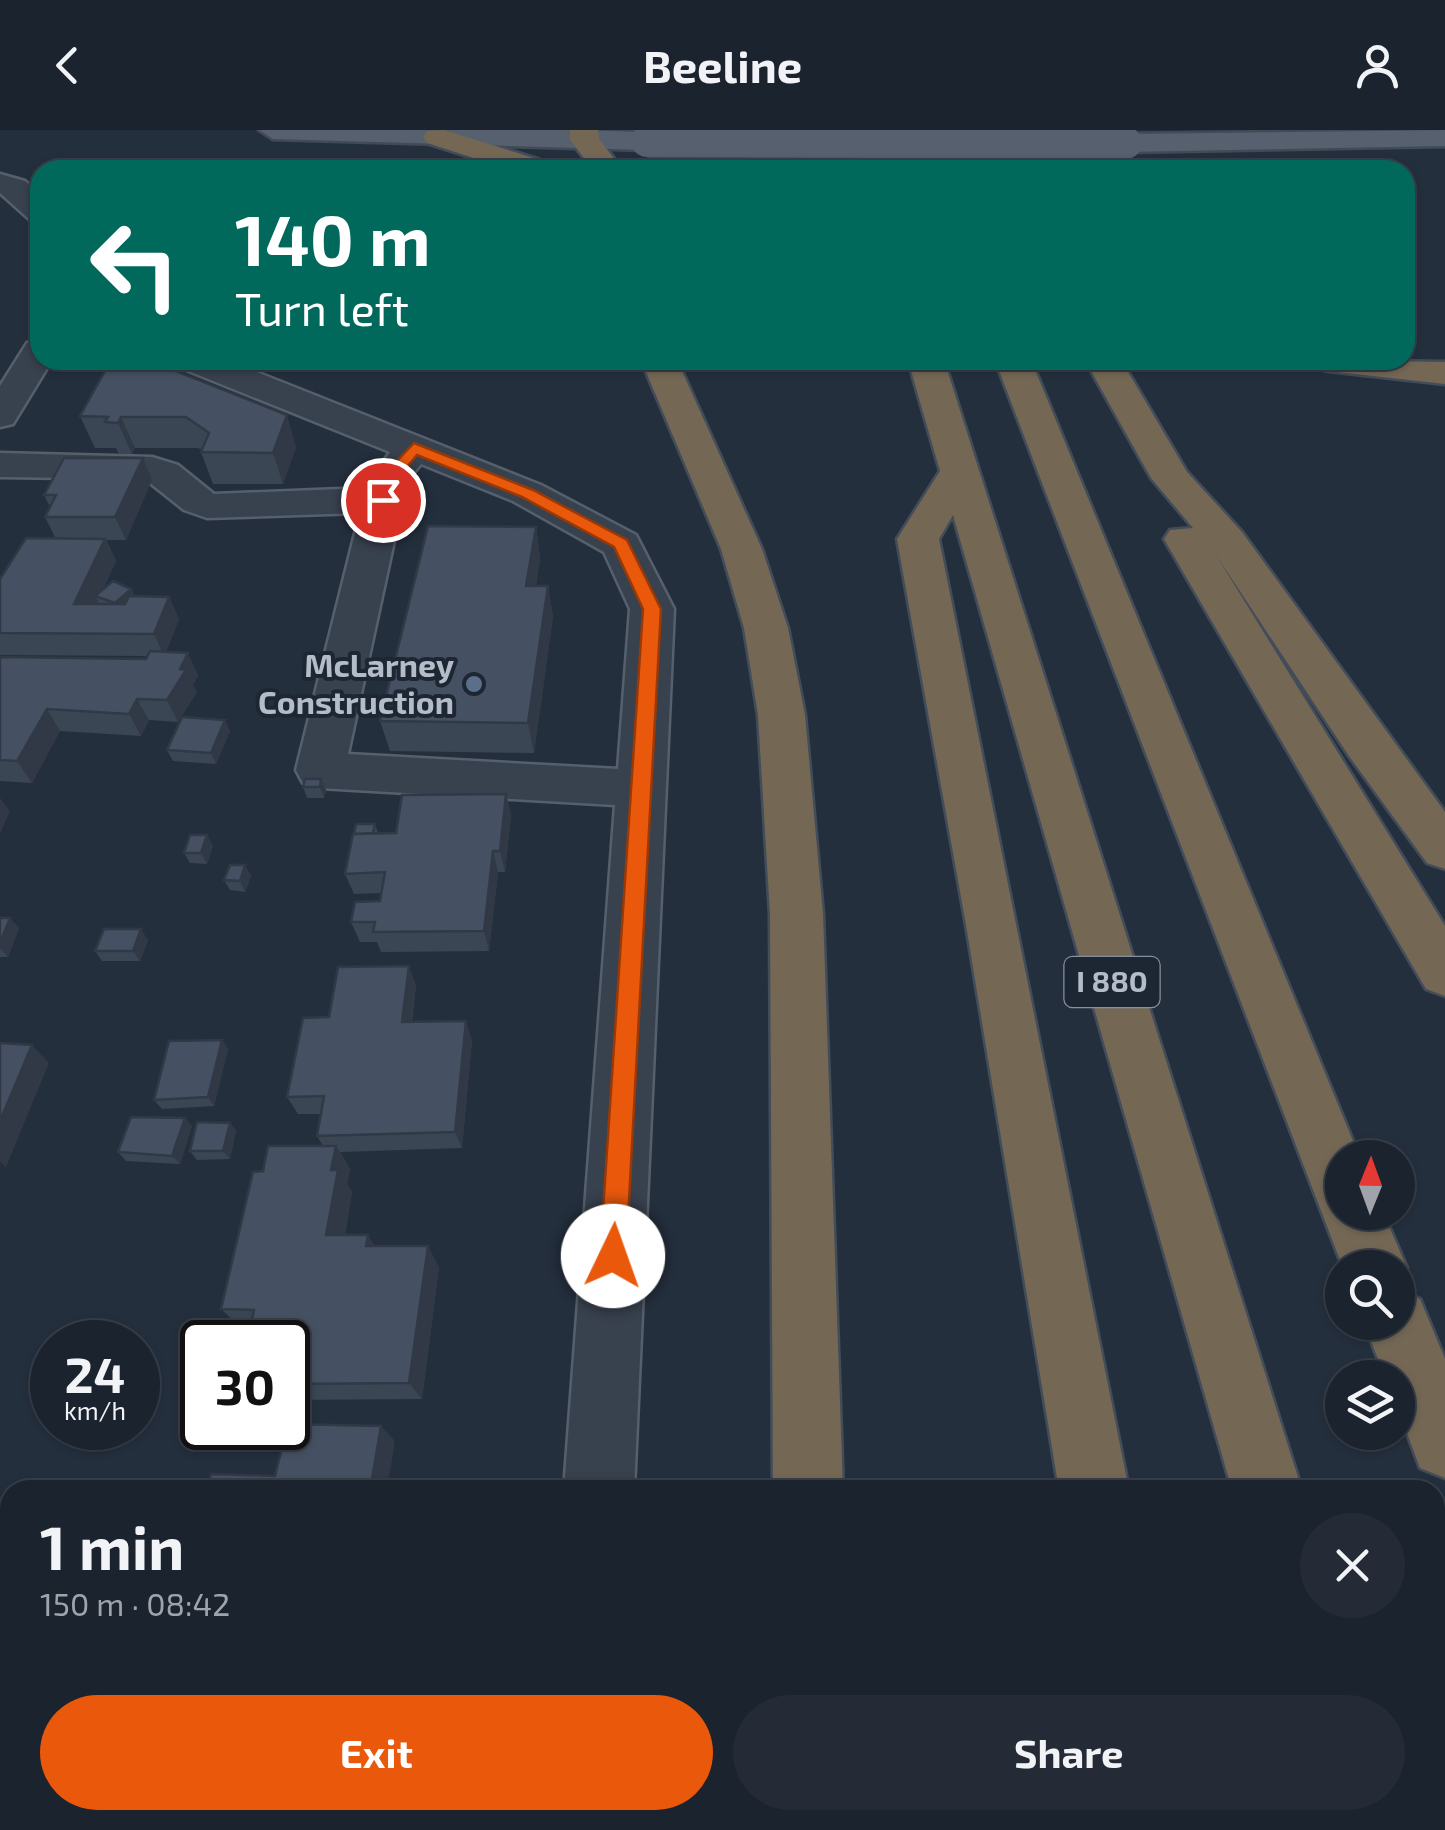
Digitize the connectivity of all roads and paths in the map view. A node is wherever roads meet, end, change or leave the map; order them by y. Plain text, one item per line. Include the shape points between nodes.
1 (273, 130) edge
2 (862, 130) edge
3 (926, 130) edge
4 (976, 130) edge
5 (1050, 130) edge
6 (585, 135) edge
7 (437, 137) junction
8 (1445, 137) edge
9 (510, 160) edge
10 (601, 160) edge
11 (870, 160) edge
12 (936, 160) edge
13 (990, 160) edge
14 (1065, 160) edge
15 (0, 183) edge
16 (30, 203) edge
17 (30, 367) edge
18 (219, 370) edge
19 (664, 370) edge
20 (700, 370) edge
21 (929, 370) edge
22 (1017, 370) edge
23 (1109, 370) edge
24 (1385, 370) edge
25 (1445, 372) edge
26 (0, 416) edge
27 (414, 448) junction
28 (702, 455) junction
29 (0, 465) edge
30 (957, 474) junction
31 (1171, 478) junction
32 (383, 500) junction
33 (642, 788) junction
34 (1445, 849) edge
35 (1445, 973) edge
36 (1325, 1145) edge
37 (1404, 1340) edge
38 (1445, 1443) edge
39 (600, 1480) edge
40 (808, 1480) edge
41 (1092, 1480) edge
42 (1263, 1480) edge

1 - 7 main road
2 - 11 highway
3 - 12 highway
4 - 13 highway
5 - 14 highway
6 - 7 main road
6 - 8 main road, bridge via 1150,144
6 - 10 highway
7 - 9 highway
15 - 16 street
17 - 26 street
18 - 27 street
19 - 28 highway
20 - 28 highway via 708,387
21 - 30 highway, I 880
22 - 36 highway
23 - 31 highway
24 - 25 highway
27 - 32 street via 388,479
27 - 33 street via 528,493 621,544 652,609
28 - 40 highway via 773,661 797,860
29 - 32 street via 134,466 164,472 183,495 207,506
30 - 41 highway via 918,539
30 - 42 highway, I 880
31 - 34 highway via 1227,540
31 - 35 highway via 1186,542
32 - 33 street via 320,770
33 - 39 street
37 - 38 highway

